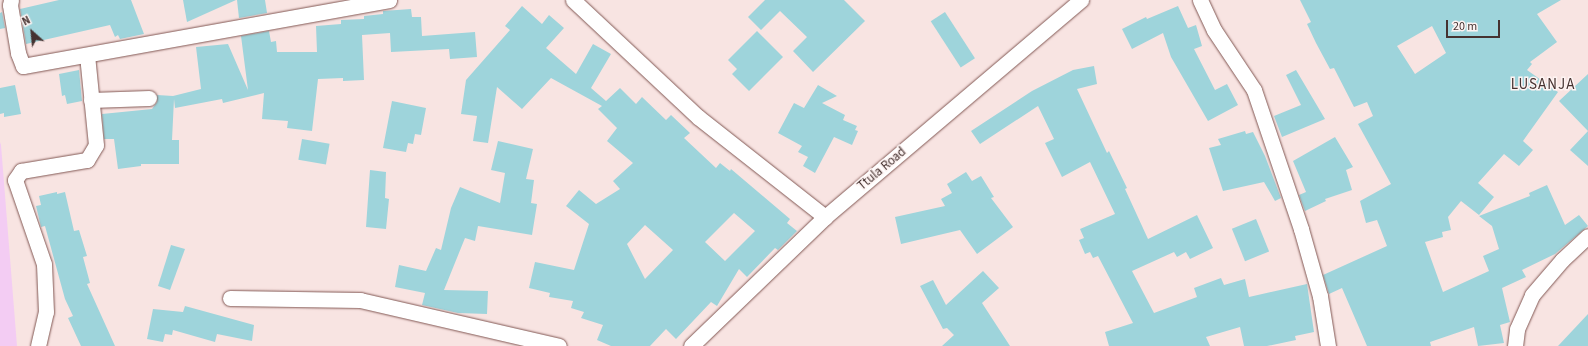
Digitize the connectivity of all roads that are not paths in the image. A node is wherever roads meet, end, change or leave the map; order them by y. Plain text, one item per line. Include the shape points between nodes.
1 (11, 0) edge
2 (389, 0) edge
3 (573, 0) edge
4 (1081, 0) edge
5 (1200, 0) edge
6 (87, 55) junction
7 (149, 98) dead end
8 (91, 100) junction
9 (825, 217) junction
10 (1588, 236) edge
11 (230, 298) dead end
12 (38, 346) edge
13 (559, 346) edge
14 (691, 346) edge
15 (1328, 346) edge
16 (1515, 346) edge

1 - 6 street via 14,32 23,66
2 - 6 street
3 - 9 street via 698,117
4 - 9 street, Ttula Road
5 - 15 street via 1214,30 1254,90 1303,236 1320,296
6 - 8 street
7 - 8 street
8 - 12 street via 96,145 87,160 21,171 15,180 44,264 46,312
9 - 14 street, Ttula Road
10 - 16 street via 1562,260 1532,295 1517,328
11 - 13 street via 360,300

